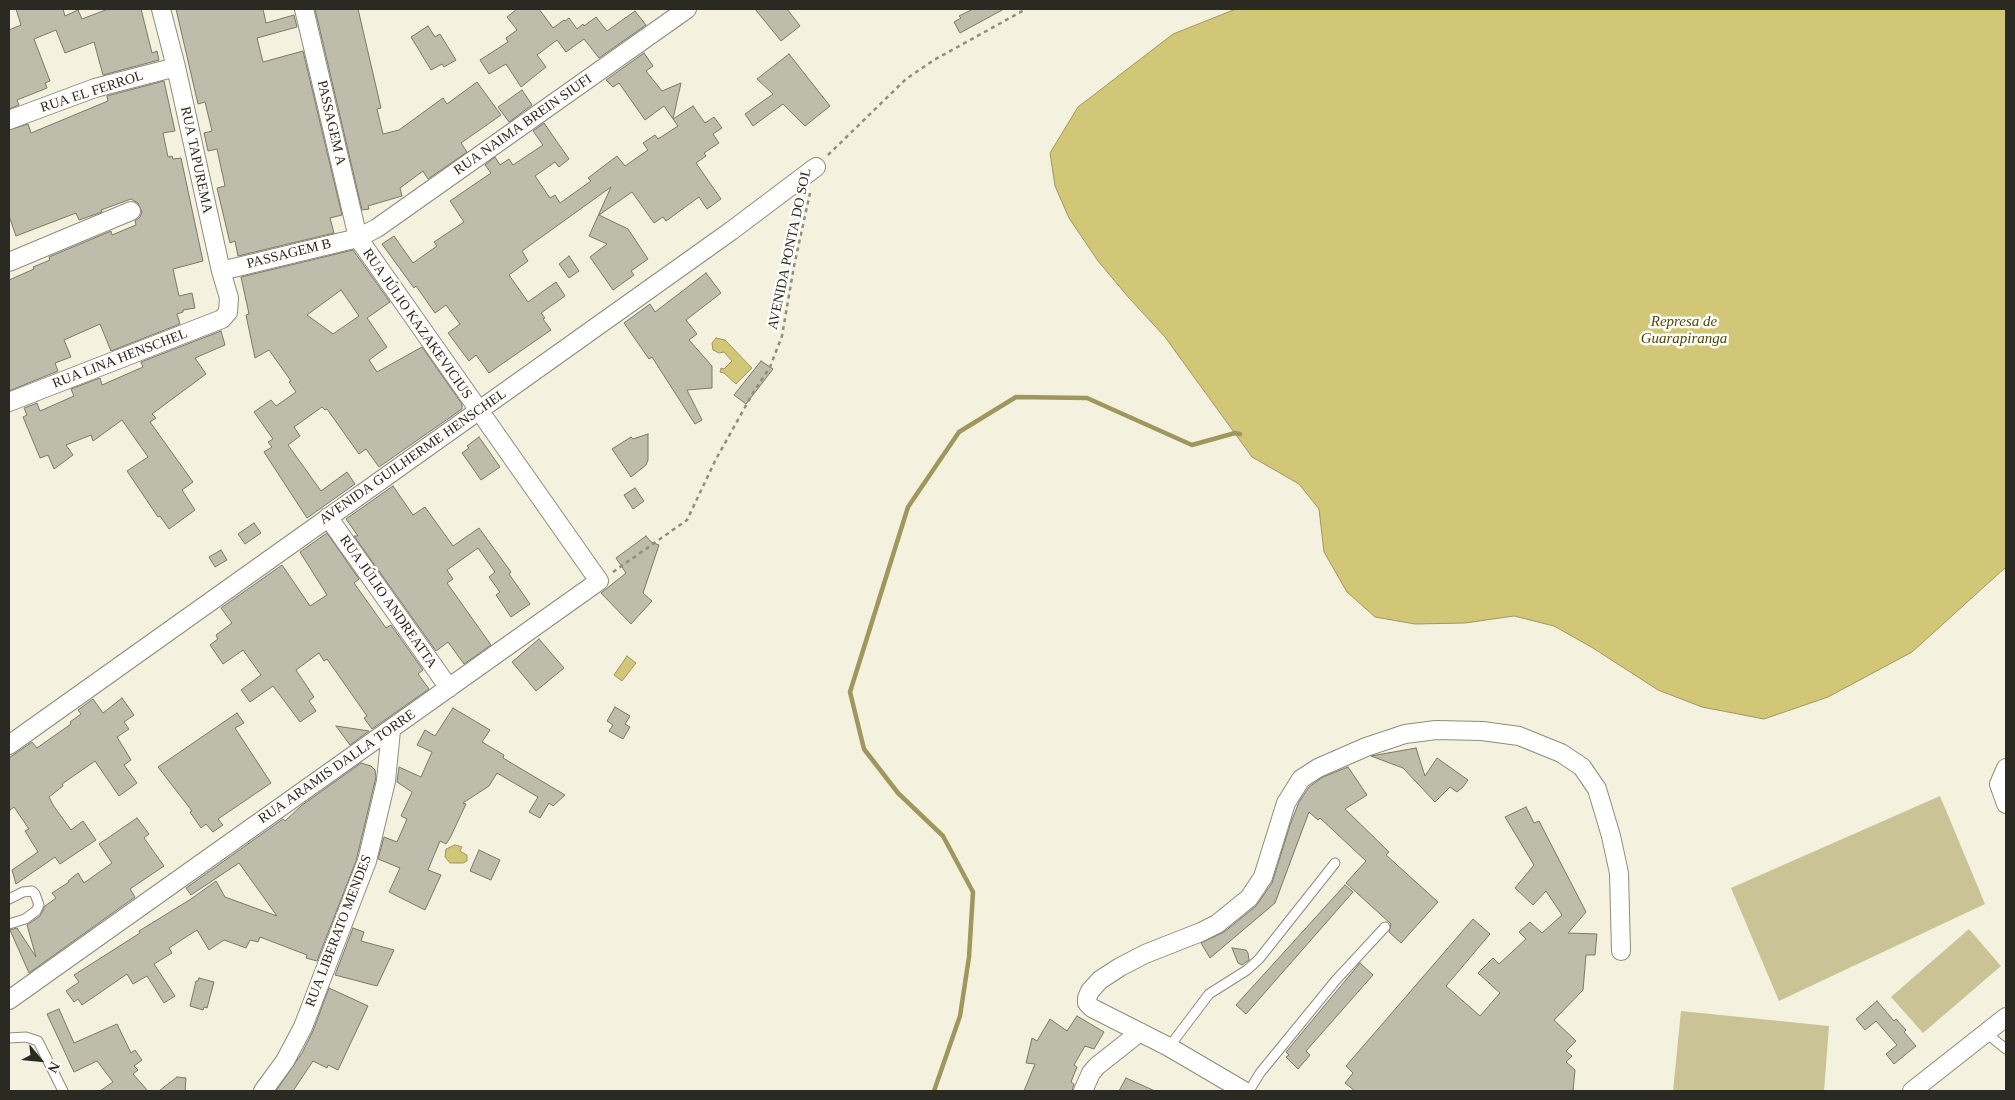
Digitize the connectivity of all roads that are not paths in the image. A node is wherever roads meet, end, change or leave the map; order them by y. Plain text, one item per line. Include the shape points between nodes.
1 (161, 9) edge
2 (304, 9) edge
3 (687, 9) edge
4 (176, 67) junction
5 (9, 120) edge
6 (816, 166) road end
7 (131, 211) dead end
8 (358, 238) junction
9 (9, 262) edge
10 (221, 271) junction
11 (228, 312) joint
12 (9, 402) edge
13 (478, 411) junction
14 (328, 517) junction
15 (599, 581) joint
16 (449, 688) junction
17 (390, 730) junction
18 (9, 745) edge
19 (2006, 768) edge
20 (2006, 804) edge
21 (1335, 863) dead end
22 (9, 899) edge
23 (9, 924) edge
24 (1385, 927) dead end
25 (1620, 951) dead end
26 (9, 1000) edge
27 (2006, 1017) edge
28 (1140, 1032) junction
29 (1986, 1033) junction
30 (9, 1038) edge
31 (1169, 1047) junction
32 (2006, 1049) edge
33 (63, 1091) edge
34 (263, 1091) edge
35 (1083, 1091) edge
36 (1244, 1091) edge
37 (1249, 1091) edge
38 (1912, 1091) edge

1 - 4 street, RUA TAPUREMA
2 - 8 street, PASSAGEM A
3 - 8 street, RUA NAIMA BREIN SIUFI via 394,216
4 - 5 street, RUA EL FERROL via 103,86
4 - 10 street, RUA TAPUREMA
6 - 13 street, AVENIDA GUILHERME HENSCHEL via 731,231
7 - 9 street
8 - 10 street, PASSAGEM B
8 - 13 street, RUA JÚLIO KAZAKEVICIUS
10 - 11 street, RUA TAPUREMA via 229,298
11 - 12 street, RUA LINA HENSCHEL via 222,319
13 - 14 street, AVENIDA GUILHERME HENSCHEL
13 - 15 street, RUA JÚLIO KAZAKEVICIUS
14 - 16 street, RUA JÚLIO ANDREATTA
14 - 18 street, AVENIDA GUILHERME HENSCHEL
15 - 16 street, RUA ARAMIS DALLA TORRE
16 - 17 street, RUA ARAMIS DALLA TORRE
17 - 26 street, RUA ARAMIS DALLA TORRE
17 - 34 street, RUA LIBERATO MENDES via 386,781 367,861 303,1027 285,1061
19 - 20 street via 2000,784
21 - 31 lane via 1259,959 1209,994
22 - 23 lane via 32,891 39,905 25,919
24 - 37 lane via 1336,980
25 - 28 street via 1619,873 1597,789 1582,767 1561,753 1519,736 1436,730 1405,734 1366,747 1301,779 1286,803 1263,877 1249,898 1217,924 1120,967 1090,991 1086,1001 1092,1008
27 - 29 street
28 - 31 street
28 - 35 street via 1091,1072
29 - 32 lane
29 - 38 street
30 - 33 lane via 26,1037 38,1042
31 - 36 street

